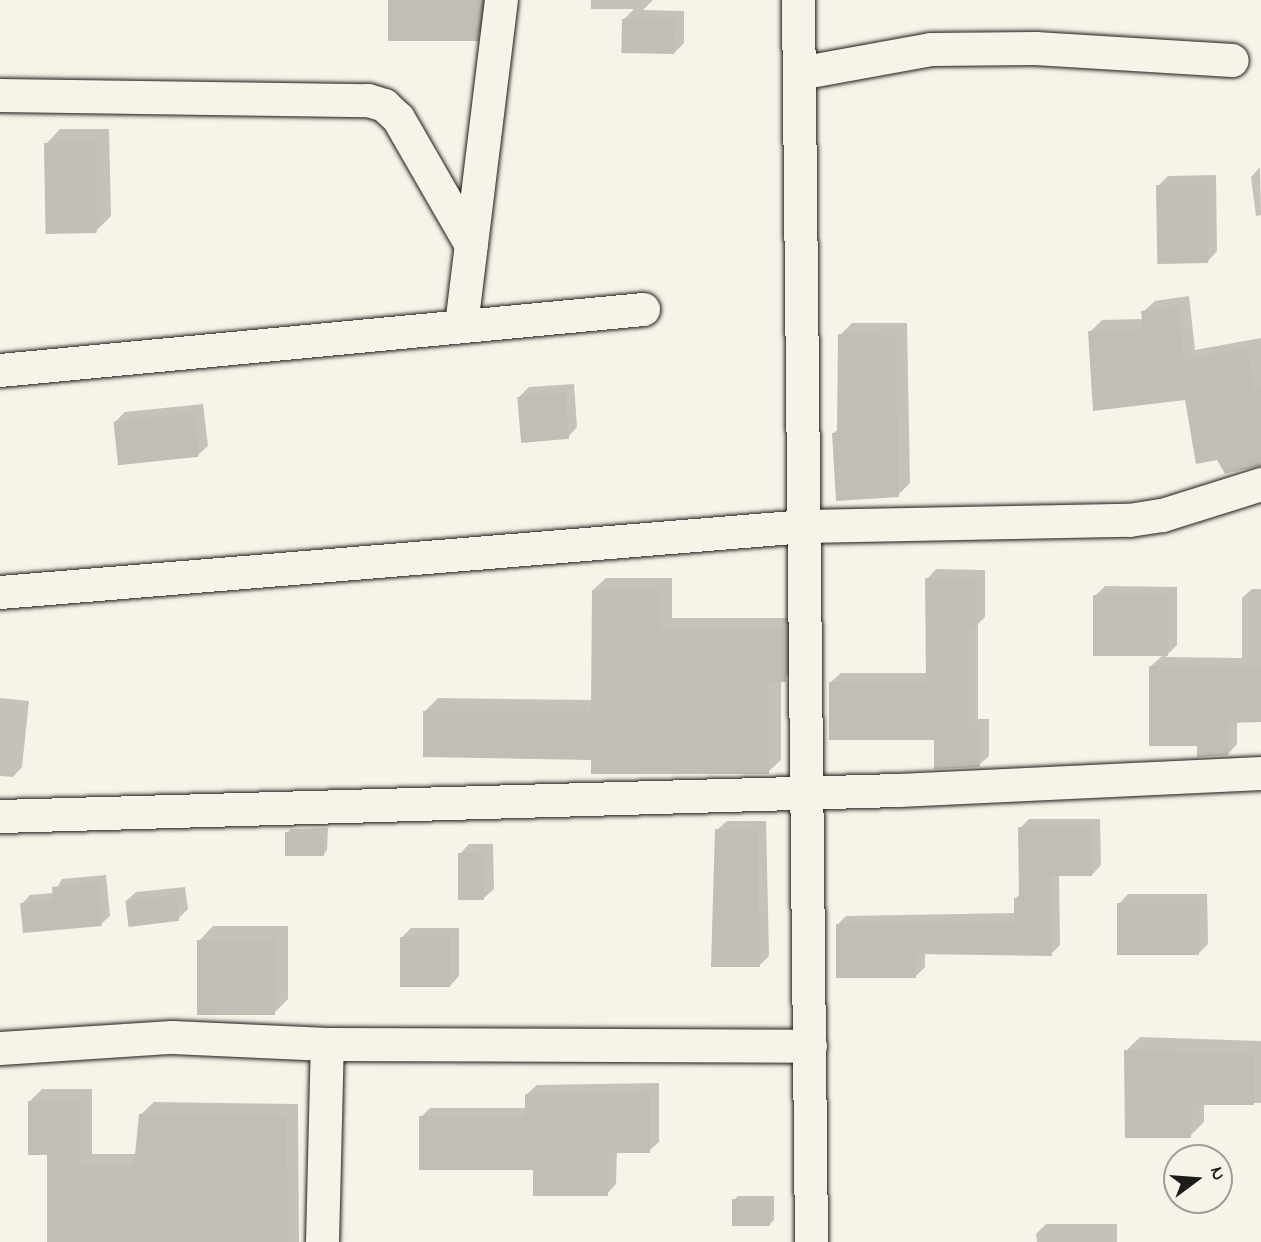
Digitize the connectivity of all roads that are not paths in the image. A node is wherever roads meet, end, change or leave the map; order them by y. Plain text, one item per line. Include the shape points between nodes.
1 (501, 0) edge
2 (798, 0) edge
3 (1232, 60) dead end
4 (799, 73) junction
5 (0, 95) edge
6 (471, 245) junction
7 (643, 309) dead end
8 (461, 326) junction
9 (0, 370) edge
10 (1261, 484) edge
11 (805, 526) junction
12 (0, 592) edge
13 (1261, 774) edge
14 (809, 793) junction
15 (0, 816) edge
16 (327, 1044) junction
17 (810, 1046) junction
18 (0, 1048) edge
19 (322, 1242) edge
20 (811, 1242) edge

1 - 6 street
2 - 4 street
3 - 4 street via 1035,48 931,49
4 - 11 street
5 - 6 street via 368,100 384,105 398,118
6 - 8 street
7 - 8 street
8 - 9 street
10 - 11 street via 1162,515 1129,520
11 - 12 street
11 - 14 street
13 - 14 street
14 - 15 street
14 - 17 street
16 - 17 street
16 - 18 street via 172,1037
16 - 19 street
17 - 20 street

